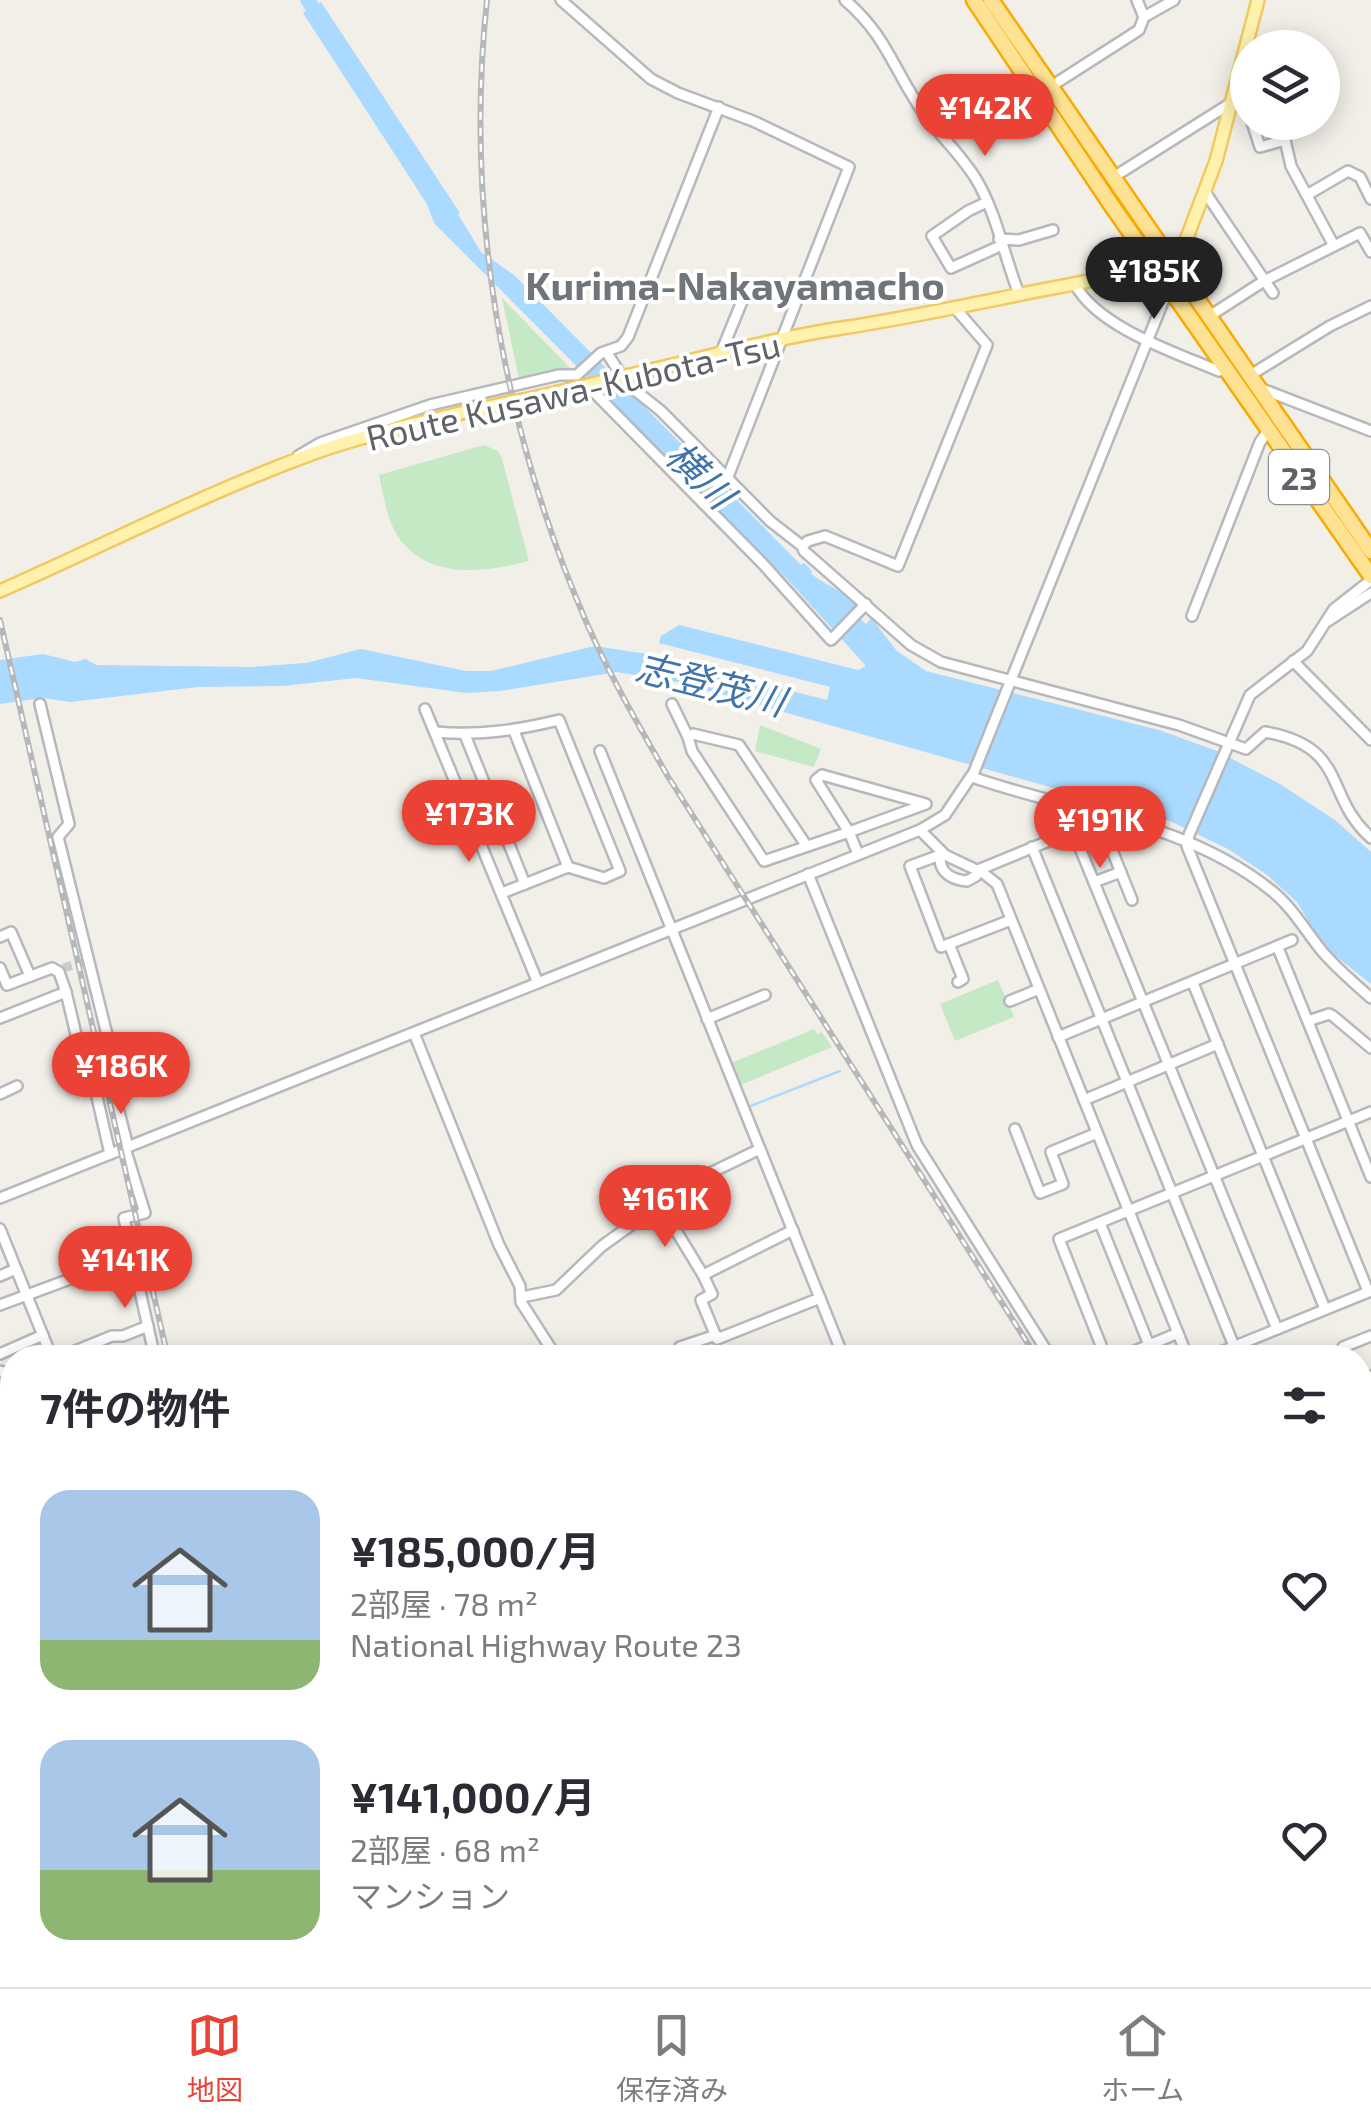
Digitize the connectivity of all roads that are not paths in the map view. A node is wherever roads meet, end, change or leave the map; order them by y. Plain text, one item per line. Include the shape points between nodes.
1 (560, 0) edge
2 (845, 0) edge
3 (974, 0) edge
4 (991, 0) edge
5 (1137, 0) edge
6 (1174, 0) edge
7 (1258, 0) edge
8 (1144, 17) junction
9 (1250, 30) edge
10 (1050, 86) junction
11 (1230, 104) edge
12 (1230, 106) edge
13 (720, 107) junction
14 (1258, 140) edge
15 (1285, 140) edge
16 (1285, 140) edge
17 (1112, 178) junction
18 (1205, 192) junction
19 (1307, 195) junction
20 (1371, 199) edge
21 (987, 202) junction
22 (1053, 230) dead end
23 (1000, 242) junction
24 (1333, 244) junction
25 (1370, 249) edge
26 (1168, 258) junction
27 (1152, 263) junction
28 (1264, 281) junction
29 (1075, 284) junction
30 (1169, 288) junction
31 (1273, 293) dead end
32 (746, 294) dead end
33 (1019, 294) junction
34 (1371, 306) edge
35 (955, 308) junction
36 (1208, 318) junction
37 (1148, 340) junction
38 (779, 342) junction
39 (604, 353) junction
40 (720, 355) junction
41 (1219, 372) dead end
42 (580, 378) junction
43 (1253, 381) junction
44 (1268, 431) junction
45 (1371, 432) edge
46 (298, 460) junction
47 (727, 479) junction
48 (703, 503) junction
49 (802, 546) junction
50 (1371, 551) edge
51 (1370, 584) edge
52 (0, 591) edge
53 (866, 604) junction
54 (1192, 616) dead end
55 (1293, 661) junction
56 (1011, 683) junction
57 (40, 704) dead end
58 (672, 704) dead end
59 (426, 709) dead end
60 (514, 731) junction
61 (436, 732) junction
62 (465, 735) junction
63 (688, 737) junction
64 (1371, 740) edge
65 (1229, 743) junction
66 (600, 751) dead end
67 (973, 774) junction
68 (926, 804) junction
69 (949, 811) junction
70 (1103, 828) dead end
71 (920, 830) junction
72 (849, 832) junction
73 (1189, 838) junction
74 (1371, 838) edge
75 (806, 846) junction
76 (1032, 848) junction
77 (858, 854) junction
78 (943, 854) junction
79 (568, 867) junction
80 (978, 870) junction
81 (1121, 872) junction
82 (808, 874) junction
83 (1094, 882) junction
84 (526, 884) junction
85 (502, 893) junction
86 (1132, 900) dead end
87 (1011, 920) junction
88 (672, 929) junction
89 (0, 937) edge
90 (1292, 940) dead end
91 (949, 944) junction
92 (1278, 948) junction
93 (1236, 965) junction
94 (0, 968) edge
95 (963, 974) dead end
96 (30, 976) junction
97 (1193, 982) junction
98 (538, 983) junction
99 (1039, 989) junction
100 (66, 992) junction
101 (764, 995) dead end
102 (1371, 998) edge
103 (1010, 1001) dead end
104 (1144, 1002) junction
105 (0, 1018) edge
106 (707, 1019) junction
107 (1102, 1020) junction
108 (1308, 1021) junction
109 (414, 1032) junction
110 (1058, 1037) junction
111 (1218, 1044) junction
112 (1371, 1048) edge
113 (1170, 1064) junction
114 (1127, 1082) junction
115 (115, 1084) junction
116 (17, 1086) dead end
117 (95, 1088) junction
118 (0, 1094) edge
119 (1084, 1100) junction
120 (1371, 1112) edge
121 (1348, 1122) junction
122 (1015, 1128) dead end
123 (1097, 1133) junction
124 (1306, 1139) junction
125 (127, 1148) junction
126 (760, 1149) junction
127 (110, 1154) junction
128 (1263, 1156) junction
129 (1215, 1176) junction
130 (1371, 1177) edge
131 (1172, 1193) junction
132 (0, 1198) edge
133 (656, 1210) junction
134 (1128, 1211) junction
135 (1100, 1223) junction
136 (0, 1229) edge
137 (792, 1230) junction
138 (132, 1256) junction
139 (16, 1269) junction
140 (704, 1275) junction
141 (0, 1276) edge
142 (1370, 1291) edge
143 (26, 1294) junction
144 (522, 1298) junction
145 (820, 1298) junction
146 (0, 1305) edge
147 (1324, 1309) junction
148 (148, 1326) junction
149 (1276, 1328) junction
150 (1178, 1333) junction
151 (716, 1334) junction
152 (43, 1335) junction
153 (1149, 1344) joint
154 (20, 1345) edge
155 (48, 1345) edge
156 (89, 1345) edge
157 (152, 1345) edge
158 (549, 1345) edge
159 (686, 1345) edge
160 (839, 1345) edge
161 (1043, 1345) edge
162 (1101, 1345) edge
163 (1183, 1345) edge
164 (1234, 1345) edge
165 (1236, 1345) edge

1 - 13 street via 651,79
2 - 21 street via 874,28 926,118
3 - 27 highway, 23
4 - 10 highway, 23
5 - 8 street
6 - 8 street
7 - 9 main road
8 - 10 street via 1139,30
10 - 17 highway, 23
11 - 17 street
12 - 18 main road
13 - 38 street via 849,167
13 - 39 street via 628,336
14 - 15 street via 1260,147
16 - 19 street
17 - 26 highway, 23
18 - 26 main road via 1183,248
18 - 28 street
19 - 20 street via 1348,171 1360,176
19 - 24 street
21 - 23 street
21 - 23 street via 932,236 952,268
22 - 23 street
23 - 33 street
24 - 25 street via 1360,233
24 - 28 street
26 - 27 main road, Route Kusawa-Kubota-Tsu
26 - 36 highway, 23
27 - 29 main road, Route Kusawa-Kubota-Tsu
27 - 30 highway, 23
28 - 31 street
28 - 36 street
29 - 33 main road, Route Kusawa-Kubota-Tsu
29 - 37 street via 1098,310
30 - 37 street
30 - 44 highway, 23
32 - 40 street
33 - 35 main road, Route Kusawa-Kubota-Tsu
34 - 43 street via 1330,326
35 - 38 main road, Route Kusawa-Kubota-Tsu
35 - 49 street via 986,345 898,566 825,536
36 - 43 highway, 23
37 - 41 street
37 - 56 street
38 - 40 main road, Route Kusawa-Kubota-Tsu
38 - 47 street
39 - 42 street
39 - 47 street via 626,383
40 - 42 main road, Route Kusawa-Kubota-Tsu, bridge via 625,376
42 - 46 main road, Route Kusawa-Kubota-Tsu
42 - 46 street via 559,374 445,400 320,442
42 - 48 street
43 - 45 street
43 - 50 highway, 23
44 - 51 highway, 23
44 - 54 street
46 - 52 main road, Route Kusawa-Kubota-Tsu
47 - 48 street
47 - 49 street
48 - 53 street via 831,640
49 - 53 street
51 - 55 street
53 - 56 street via 924,655
55 - 64 street
55 - 65 street via 1250,695
56 - 65 street
56 - 67 street
57 - 115 street via 68,824 58,837
58 - 63 street
59 - 61 street
60 - 62 street
60 - 79 street
60 - 79 street via 559,720 620,871 604,878
61 - 62 street
61 - 85 street
62 - 84 street
63 - 75 street via 739,745
63 - 75 street via 764,861
65 - 73 street
65 - 74 street via 1246,749 1265,732 1310,746 1332,773 1350,819
66 - 88 street
67 - 69 street
67 - 73 street
68 - 69 street
68 - 72 street
68 - 72 street via 822,774 816,780
69 - 71 street
70 - 81 street
71 - 77 street
71 - 78 street
72 - 75 street
72 - 77 street
73 - 93 street
73 - 102 street via 1276,894 1340,972
76 - 80 street
76 - 83 street via 1073,831
76 - 107 street
77 - 82 street
78 - 80 street
78 - 80 street via 940,864 953,878 967,881
78 - 91 street via 910,866 941,947
79 - 84 street
80 - 87 street via 996,884
81 - 83 street
81 - 86 street
82 - 88 street
82 - 161 street via 917,1145
83 - 104 street
84 - 85 street
85 - 98 street
87 - 91 street
87 - 99 street
88 - 98 street
88 - 106 street
89 - 96 street via 11,932
90 - 92 street
91 - 95 street
92 - 93 street
92 - 108 street
93 - 97 street
93 - 124 street
94 - 96 street via 7,985
96 - 100 street via 61,970
97 - 104 street
97 - 111 street
98 - 109 street
99 - 103 street
99 - 110 street
100 - 105 street
100 - 117 street via 86,1076
101 - 106 street
104 - 107 street
104 - 113 street
106 - 126 street
107 - 110 street
107 - 114 street
108 - 112 street via 1333,1016
108 - 121 street
109 - 125 street
109 - 144 street
110 - 119 street
111 - 113 street
111 - 128 street
113 - 114 street
113 - 129 street
114 - 119 street
114 - 131 street
115 - 117 street
115 - 125 street
116 - 118 street
117 - 127 street
119 - 123 street
120 - 121 street
121 - 124 street
121 - 130 street
122 - 123 street via 1040,1193 1063,1184 1051,1152
123 - 134 street
124 - 128 street
124 - 142 street
125 - 127 street
125 - 138 street via 145,1213 124,1218
126 - 133 street
126 - 137 street
127 - 132 street
128 - 129 street
128 - 147 street
129 - 131 street
129 - 149 street
131 - 134 street
131 - 164 street
133 - 140 street
133 - 144 street via 602,1246 560,1287
134 - 135 street
134 - 150 street
135 - 153 street
135 - 162 street via 1059,1239
136 - 139 street
137 - 140 street
137 - 145 street
138 - 143 street
138 - 148 street
139 - 141 street
139 - 143 street
140 - 151 street via 712,1294 702,1300
142 - 147 street
143 - 146 street
143 - 152 street
144 - 158 street
145 - 151 street
145 - 160 street
147 - 149 street
148 - 156 street
148 - 157 street
149 - 165 street
150 - 153 street
150 - 163 street
151 - 159 street
152 - 154 street
152 - 155 street

